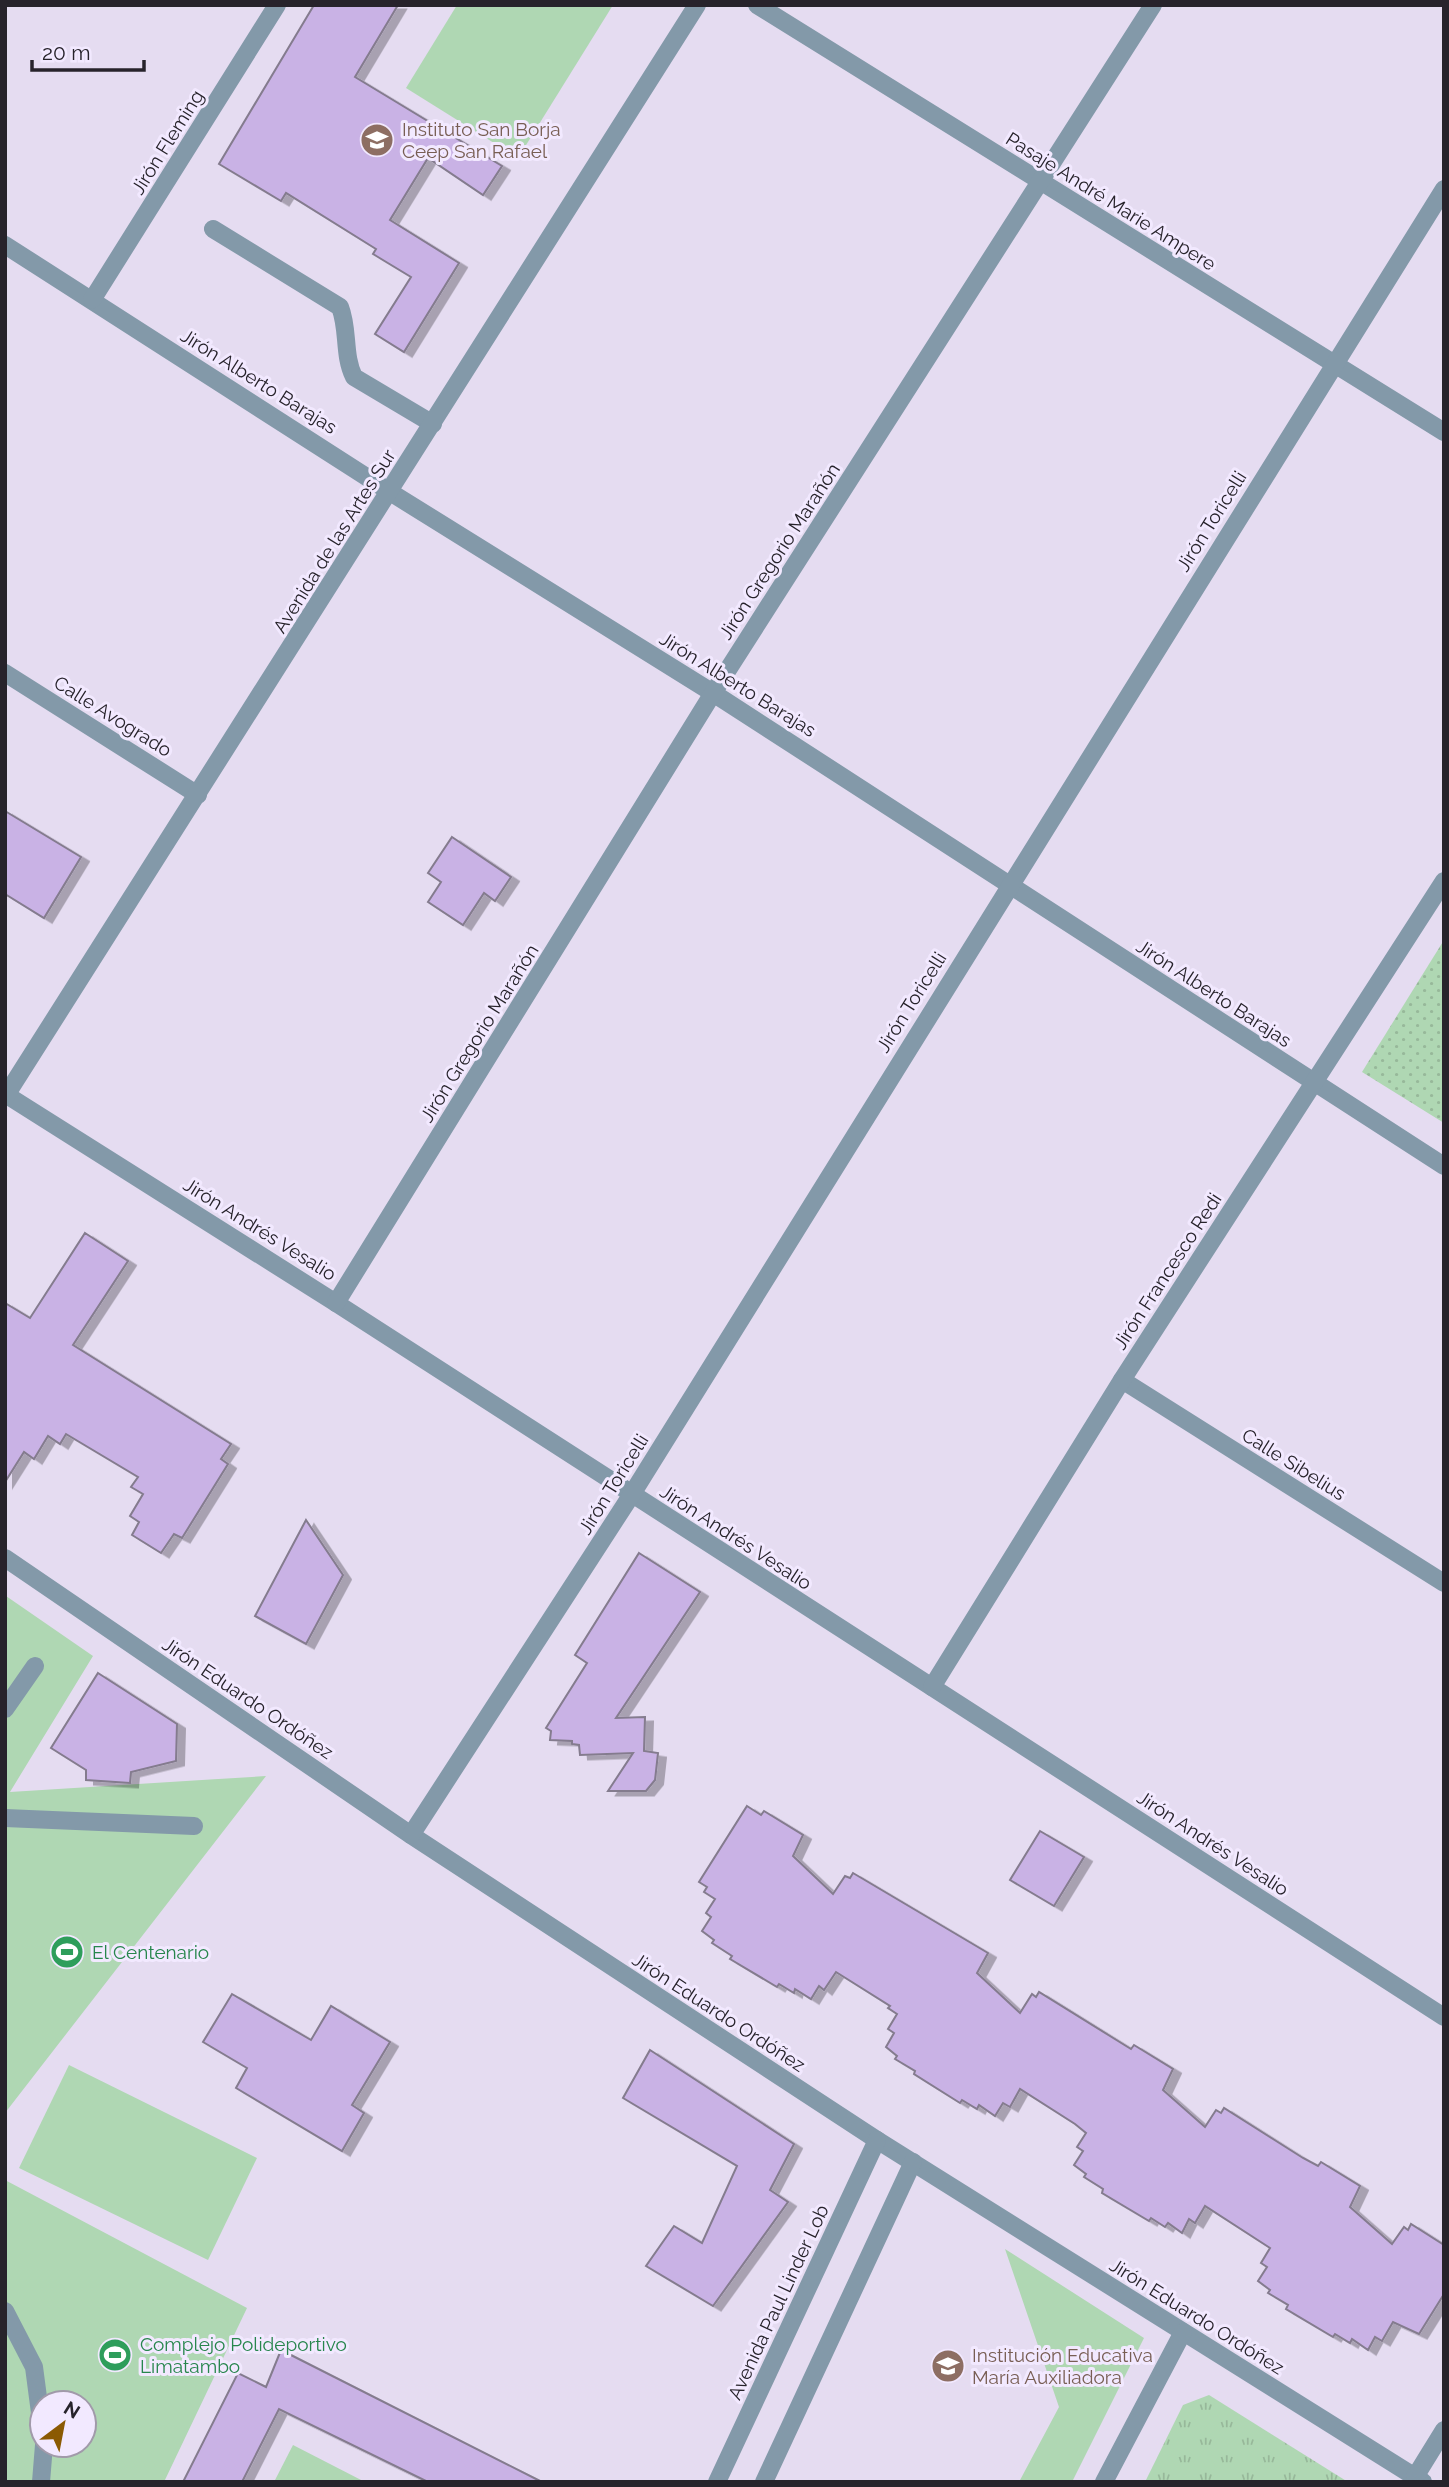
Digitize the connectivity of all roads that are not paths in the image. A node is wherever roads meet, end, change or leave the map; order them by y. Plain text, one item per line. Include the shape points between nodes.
1 (277, 5) edge
2 (697, 5) edge
3 (757, 5) edge
4 (1153, 5) edge
5 (1040, 182) junction
6 (1444, 189) edge
7 (214, 229) dead end
8 (5, 245) edge
9 (92, 300) junction
10 (1335, 363) junction
11 (433, 424) junction
12 (1444, 432) edge
13 (390, 492) junction
14 (5, 673) edge
15 (713, 693) junction
16 (198, 795) junction
17 (1444, 881) edge
18 (1009, 883) junction
19 (1313, 1083) junction
20 (6, 1095) edge
21 (1444, 1166) edge
22 (336, 1303) junction
23 (1122, 1380) junction
24 (632, 1494) junction
25 (5, 1558) edge
26 (1444, 1583) edge
27 (34, 1666) dead end
28 (932, 1686) junction
29 (5, 1709) edge
30 (5, 1818) edge
31 (194, 1826) dead end
32 (411, 1835) junction
33 (1444, 2017) edge
34 (877, 2140) junction
35 (913, 2162) junction
36 (5, 2311) edge
37 (1183, 2332) junction
38 (37, 2389) edge
39 (1444, 2430) edge
40 (43, 2459) edge
41 (1419, 2479) edge
42 (41, 2482) edge
43 (717, 2482) edge
44 (764, 2482) edge
45 (1104, 2482) edge

1 - 9 street, Jirón Fleming
2 - 11 street, Avenida de las Artes Sur
3 - 5 street, Pasaje André Marie Ampere
4 - 5 street, Jirón Gregorio Marañón
5 - 10 street, Pasaje André Marie Ampere
5 - 15 street, Jirón Gregorio Marañón
6 - 10 street, Jirón Toricelli
7 - 11 street via 340,307 354,377
8 - 9 street, Jirón Alberto Barajas
9 - 13 street, Jirón Alberto Barajas
10 - 12 street, Pasaje André Marie Ampere
10 - 18 street, Jirón Toricelli
11 - 13 street, Avenida de las Artes Sur
13 - 15 street, Jirón Alberto Barajas
13 - 16 street, Avenida de las Artes Sur
14 - 16 street, Calle Avogrado
15 - 18 street, Jirón Alberto Barajas
15 - 22 street, Jirón Gregorio Marañón
16 - 20 street, Avenida de las Artes Sur
17 - 19 street, Jirón Francesco Redi
18 - 19 street, Jirón Alberto Barajas
18 - 24 street, Jirón Toricelli
19 - 21 street, Jirón Alberto Barajas
19 - 23 street, Jirón Francesco Redi
20 - 22 street, Jirón Andrés Vesalio
22 - 24 street, Jirón Andrés Vesalio
23 - 26 street, Calle Sibelius
23 - 28 street, Jirón Francesco Redi
24 - 28 street, Jirón Andrés Vesalio
24 - 32 street, Jirón Toricelli
25 - 32 street, Jirón Eduardo Ordóñez
27 - 29 street
28 - 33 street, Jirón Andrés Vesalio
30 - 31 street
32 - 34 street, Jirón Eduardo Ordóñez
34 - 35 street, Jirón Eduardo Ordóñez
34 - 43 street, Avenida Paul Linder Lob
35 - 37 street, Jirón Eduardo Ordóñez
35 - 44 street
36 - 38 street via 34,2367
37 - 41 street, Jirón Eduardo Ordóñez
37 - 45 street
39 - 41 street
40 - 42 street

